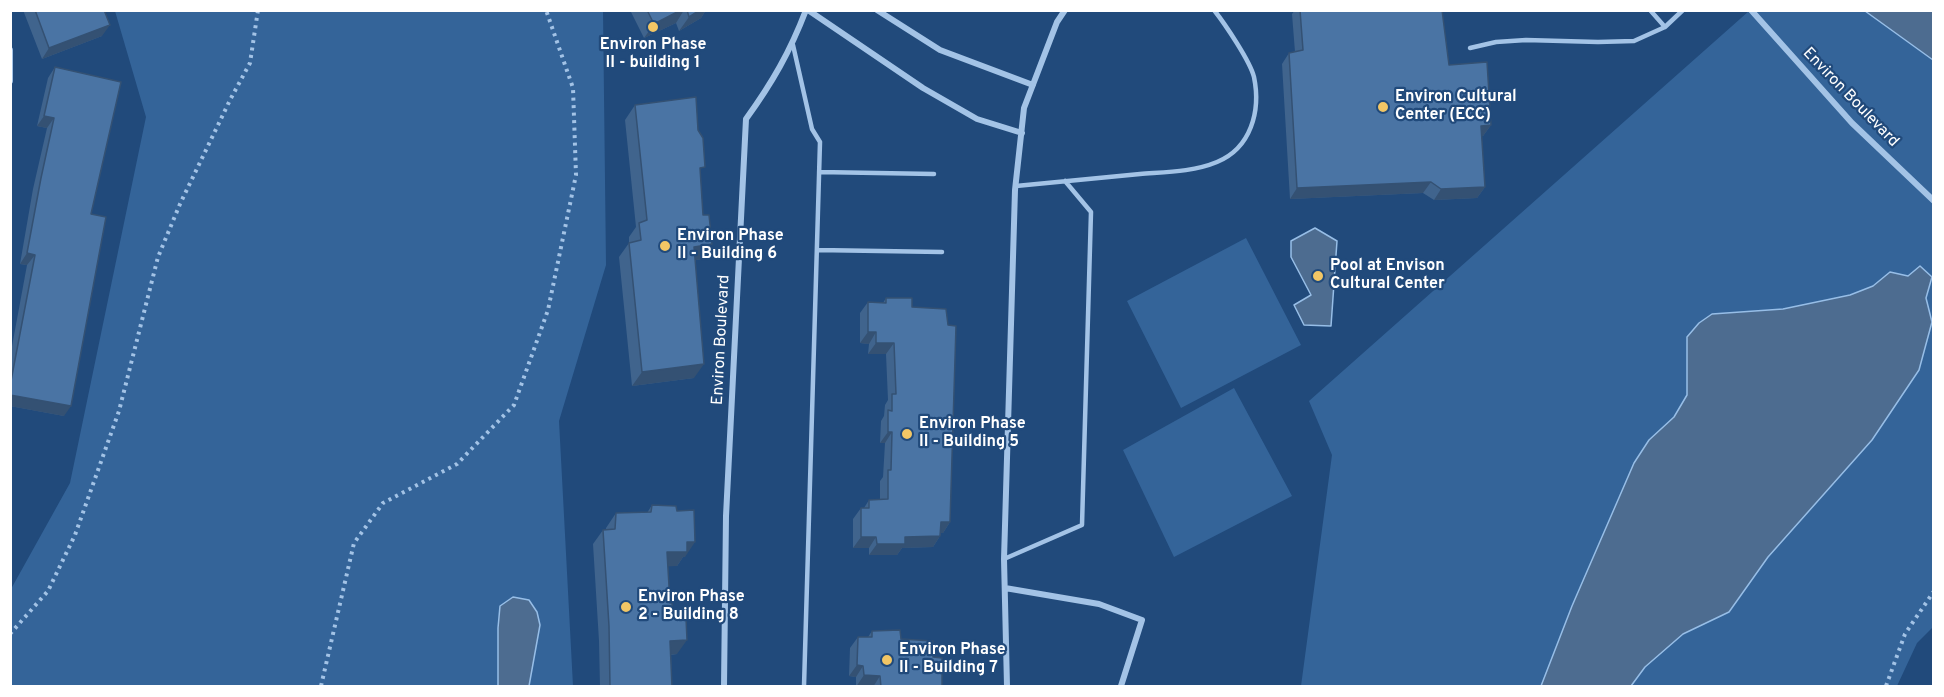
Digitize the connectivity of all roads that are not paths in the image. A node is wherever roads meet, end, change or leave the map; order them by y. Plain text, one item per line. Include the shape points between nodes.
1 (807, 10) edge
2 (877, 10) edge
3 (1065, 10) edge
4 (1214, 10) edge
5 (1650, 10) edge
6 (1683, 10) edge
7 (1750, 10) edge
8 (1665, 27) junction
9 (793, 45) junction
10 (1470, 48) dead end
11 (11, 51) edge
12 (10, 81) edge
13 (1033, 85) junction
14 (1022, 133) junction
15 (819, 172) junction
16 (934, 174) dead end
17 (1065, 182) junction
18 (1016, 186) junction
19 (1934, 201) edge
20 (817, 250) junction
21 (942, 252) dead end
22 (1004, 559) junction
23 (1005, 588) junction
24 (724, 687) edge
25 (804, 687) edge
26 (1007, 687) edge
27 (1121, 687) edge

1 - 9 street, Environ Boulevard
1 - 14 street, Environ Boulevard via 923,88 977,119
2 - 13 street via 940,50
3 - 13 street
4 - 17 lane via 1254,75 1256,104 1250,134 1236,151 1216,162 1182,170
5 - 8 lane
6 - 8 lane
7 - 19 street, Environ Boulevard via 1852,123
8 - 10 lane via 1634,41 1526,40
9 - 15 lane via 813,129 820,142
9 - 24 street, Environ Boulevard via 746,118 726,516
11 - 12 street
13 - 14 street via 1024,108
14 - 18 street
15 - 16 lane
15 - 20 lane
17 - 18 lane
17 - 22 lane via 1091,212 1082,525
18 - 22 street
20 - 21 lane
20 - 25 lane
22 - 23 street
23 - 26 street
23 - 27 street via 1099,604 1142,620

